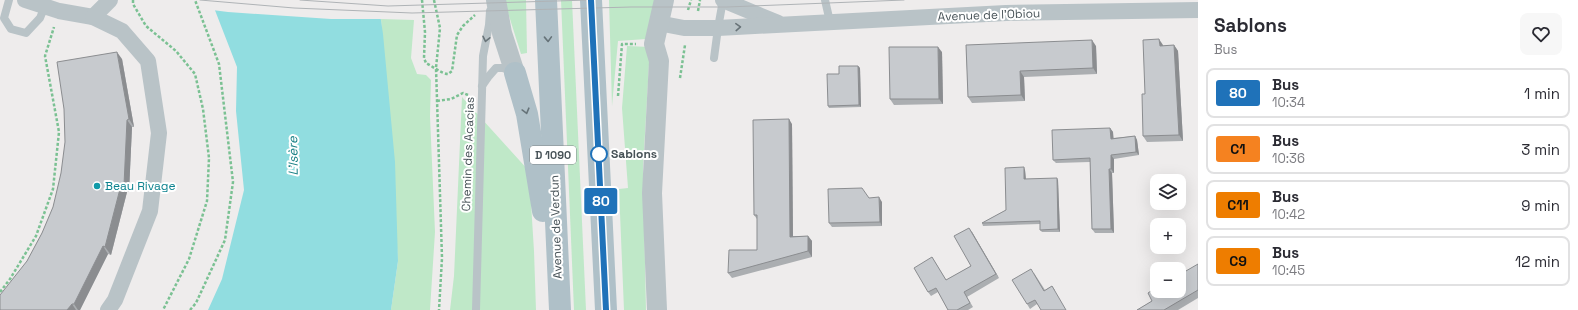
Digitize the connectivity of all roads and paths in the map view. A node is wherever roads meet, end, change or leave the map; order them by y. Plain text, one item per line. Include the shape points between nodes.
1 (9, 0) edge
2 (25, 0) edge
3 (110, 0) edge
4 (133, 0) edge
5 (195, 0) edge
6 (422, 0) edge
7 (434, 0) edge
8 (490, 0) edge
9 (496, 0) edge
10 (546, 0) edge
11 (591, 0) edge
12 (664, 0) edge
13 (678, 0) edge
14 (700, 0) edge
15 (723, 0) edge
16 (824, 0) edge
17 (52, 9) junction
18 (478, 10) dead end
19 (1198, 10) edge
20 (93, 17) junction
21 (830, 22) junction
22 (665, 24) junction
23 (781, 25) junction
24 (694, 27) junction
25 (718, 28) junction
26 (643, 44) dead end
27 (714, 58) dead end
28 (436, 68) junction
29 (515, 73) junction
30 (679, 82) dead end
31 (482, 86) junction
32 (618, 98) dead end
33 (436, 101) junction
34 (482, 101) junction
35 (0, 292) edge
36 (108, 310) edge
37 (163, 310) edge
38 (190, 310) edge
39 (439, 310) edge
40 (476, 310) edge
41 (559, 310) edge
42 (606, 310) edge
43 (657, 310) edge

1 - 17 lane via 4,18 11,29 26,33
2 - 17 street
3 - 20 street
4 - 37 path via 146,26 176,51 195,74 203,109 209,158 207,201 189,259
5 - 38 path via 220,64 233,182 225,240 196,303
6 - 28 path via 424,58 426,63
7 - 28 path via 440,28
8 -> 31 lane, Chemin des Acacias
9 - 29 street via 502,32
10 -> 41 main road, Avenue de Verdun / D 1090
11 - 42 main road
12 - 22 street
13 - 22 street
14 - 24 path
15 - 23 street, Avenue de l'Obiou
15 - 25 lane
16 - 21 lane
17 - 20 street
17 - 35 path via 45,56 59,132 53,189 36,236
18 - 28 path via 457,35 452,71 444,74
19 - 21 street, Avenue de l'Obiou via 1006,14
20 - 36 street via 122,31 148,61 159,133 150,212 115,300
21 - 23 street, Avenue de l'Obiou
22 - 24 street, Avenue de l'Obiou via 684,28
22 - 43 street via 654,44 660,60 652,193
25 -> 23 street, Avenue de l'Obiou
24 - 25 street, Avenue de l'Obiou
24 - 30 path via 685,46
25 - 27 lane
26 - 32 path via 622,44
28 - 33 path
29 - 31 lane via 496,68
29 -> 41 main road via 528,114
31 - 34 lane, Chemin des Acacias
33 - 34 path via 451,99 463,93
33 - 39 path via 442,258
34 - 40 lane, Chemin des Acacias

